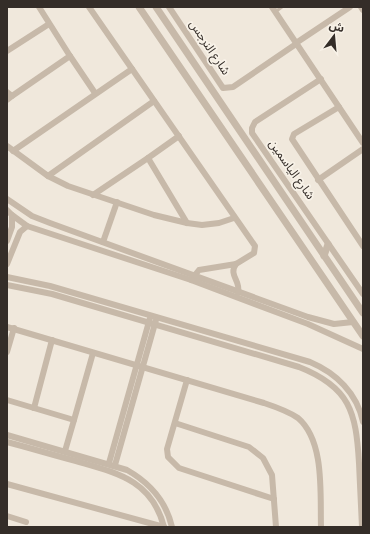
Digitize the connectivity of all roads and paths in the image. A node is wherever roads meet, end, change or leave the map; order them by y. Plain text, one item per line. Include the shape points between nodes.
1 (39, 7) edge
2 (89, 7) edge
3 (140, 7) edge
4 (156, 7) edge
5 (169, 7) edge
6 (282, 7) edge
7 (350, 7) edge
8 (361, 7) edge
9 (273, 10) edge
10 (363, 10) edge
11 (49, 24) junction
12 (296, 43) junction
13 (7, 51) edge
14 (199, 55) junction
15 (70, 56) junction
16 (191, 60) junction
17 (132, 69) junction
18 (321, 79) junction
19 (95, 93) junction
20 (9, 96) edge
21 (154, 101) junction
22 (339, 107) junction
23 (179, 136) junction
24 (363, 143) edge
25 (7, 146) edge
26 (262, 148) junction
27 (363, 149) edge
28 (13, 151) junction
29 (254, 153) junction
30 (148, 158) junction
31 (48, 176) junction
32 (318, 180) junction
33 (93, 195) junction
34 (7, 199) edge
35 (117, 202) junction
36 (7, 210) edge
37 (12, 215) junction
38 (234, 218) junction
39 (187, 223) junction
40 (27, 226) junction
41 (7, 242) edge
42 (103, 242) junction
43 (328, 244) junction
44 (112, 245) junction
45 (363, 246) edge
46 (109, 253) junction
47 (324, 256) junction
48 (7, 264) edge
49 (236, 264) junction
50 (7, 277) edge
51 (193, 277) junction
52 (7, 285) edge
53 (239, 290) junction
54 (363, 294) edge
55 (236, 298) junction
56 (363, 313) edge
57 (150, 315) junction
58 (157, 317) junction
59 (353, 322) junction
60 (152, 323) junction
61 (10, 327) edge
62 (363, 335) edge
63 (52, 340) junction
64 (240, 341) junction
65 (238, 349) junction
66 (363, 349) edge
67 (7, 352) edge
68 (93, 353) junction
69 (140, 366) junction
70 (187, 380) junction
71 (7, 400) edge
72 (34, 408) junction
73 (74, 420) junction
74 (363, 422) edge
75 (175, 423) junction
76 (7, 435) edge
77 (7, 442) edge
78 (65, 451) junction
79 (78, 454) junction
80 (76, 461) junction
81 (112, 464) junction
82 (7, 484) edge
83 (274, 499) junction
84 (7, 516) edge
85 (26, 522) dead end
86 (164, 527) edge
87 (172, 527) edge
88 (276, 527) edge
89 (321, 527) edge
90 (362, 527) edge

1 - 11 street
2 - 17 street
3 - 59 street
4 - 16 street
5 - 14 street, شارع النرجس
6 - 9 lane
7 - 12 street
8 - 10 street
9 - 12 street
11 - 13 street
11 - 15 street
12 - 14 street, شارع النرجس via 230,88 223,88 220,85
12 - 18 street
14 - 16 street
15 - 19 street
15 - 20 street
16 - 29 street
17 - 19 street
17 - 21 street
18 - 22 street
18 - 26 street, شارع الياسمين via 255,122 252,134
19 - 28 street
21 - 23 street
21 - 31 street
22 - 24 street
22 - 32 street via 294,134 292,139
23 - 30 street
23 - 38 street
25 - 28 street
26 - 29 street
26 - 43 street, شارع الياسمين
27 - 32 street
28 - 31 street
29 - 47 street
30 - 33 street
30 - 39 street
31 - 33 street
32 - 45 street
33 - 35 street
34 - 42 street via 32,216
35 - 39 street
35 - 42 street
36 - 37 street
37 - 40 street
37 - 41 street via 12,227
38 - 39 street via 211,225
38 - 49 street via 256,248 254,253
40 - 46 street
40 - 48 street via 20,232
42 - 44 street
43 - 47 street
43 - 54 street, شارع الياسمين
44 - 46 street
44 - 51 street
46 - 51 street
47 - 56 street
49 - 51 street via 202,270
49 - 53 street via 233,274
50 - 57 street via 50,286
51 - 53 street
51 - 55 street
52 - 60 street via 46,292
53 - 55 street
53 - 59 street via 320,321 334,324
55 - 66 street via 308,324
57 - 58 street
57 - 60 street
58 - 60 street
58 - 64 street
59 - 62 street
60 - 65 street
60 - 69 street
61 - 63 street
61 - 67 street
63 - 68 street
63 - 72 street
64 - 65 street
64 - 74 street via 310,362 328,371 346,386
65 - 90 street via 311,372 331,384 346,400 357,430
68 - 69 street
68 - 73 street
69 - 70 street
69 - 81 street
70 - 75 street
70 - 89 street via 285,410 306,426 313,437 318,457
71 - 72 street
72 - 73 street
73 - 78 street
75 - 83 street via 257,451 272,475
75 - 83 street via 167,454 170,462 179,468
76 - 78 street
77 - 80 street
78 - 79 street
79 - 80 street
79 - 81 street
80 - 86 street via 123,476 140,486 153,501
81 - 87 street via 134,474 151,487 164,504
82 - 86 street
83 - 88 street
84 - 85 street

